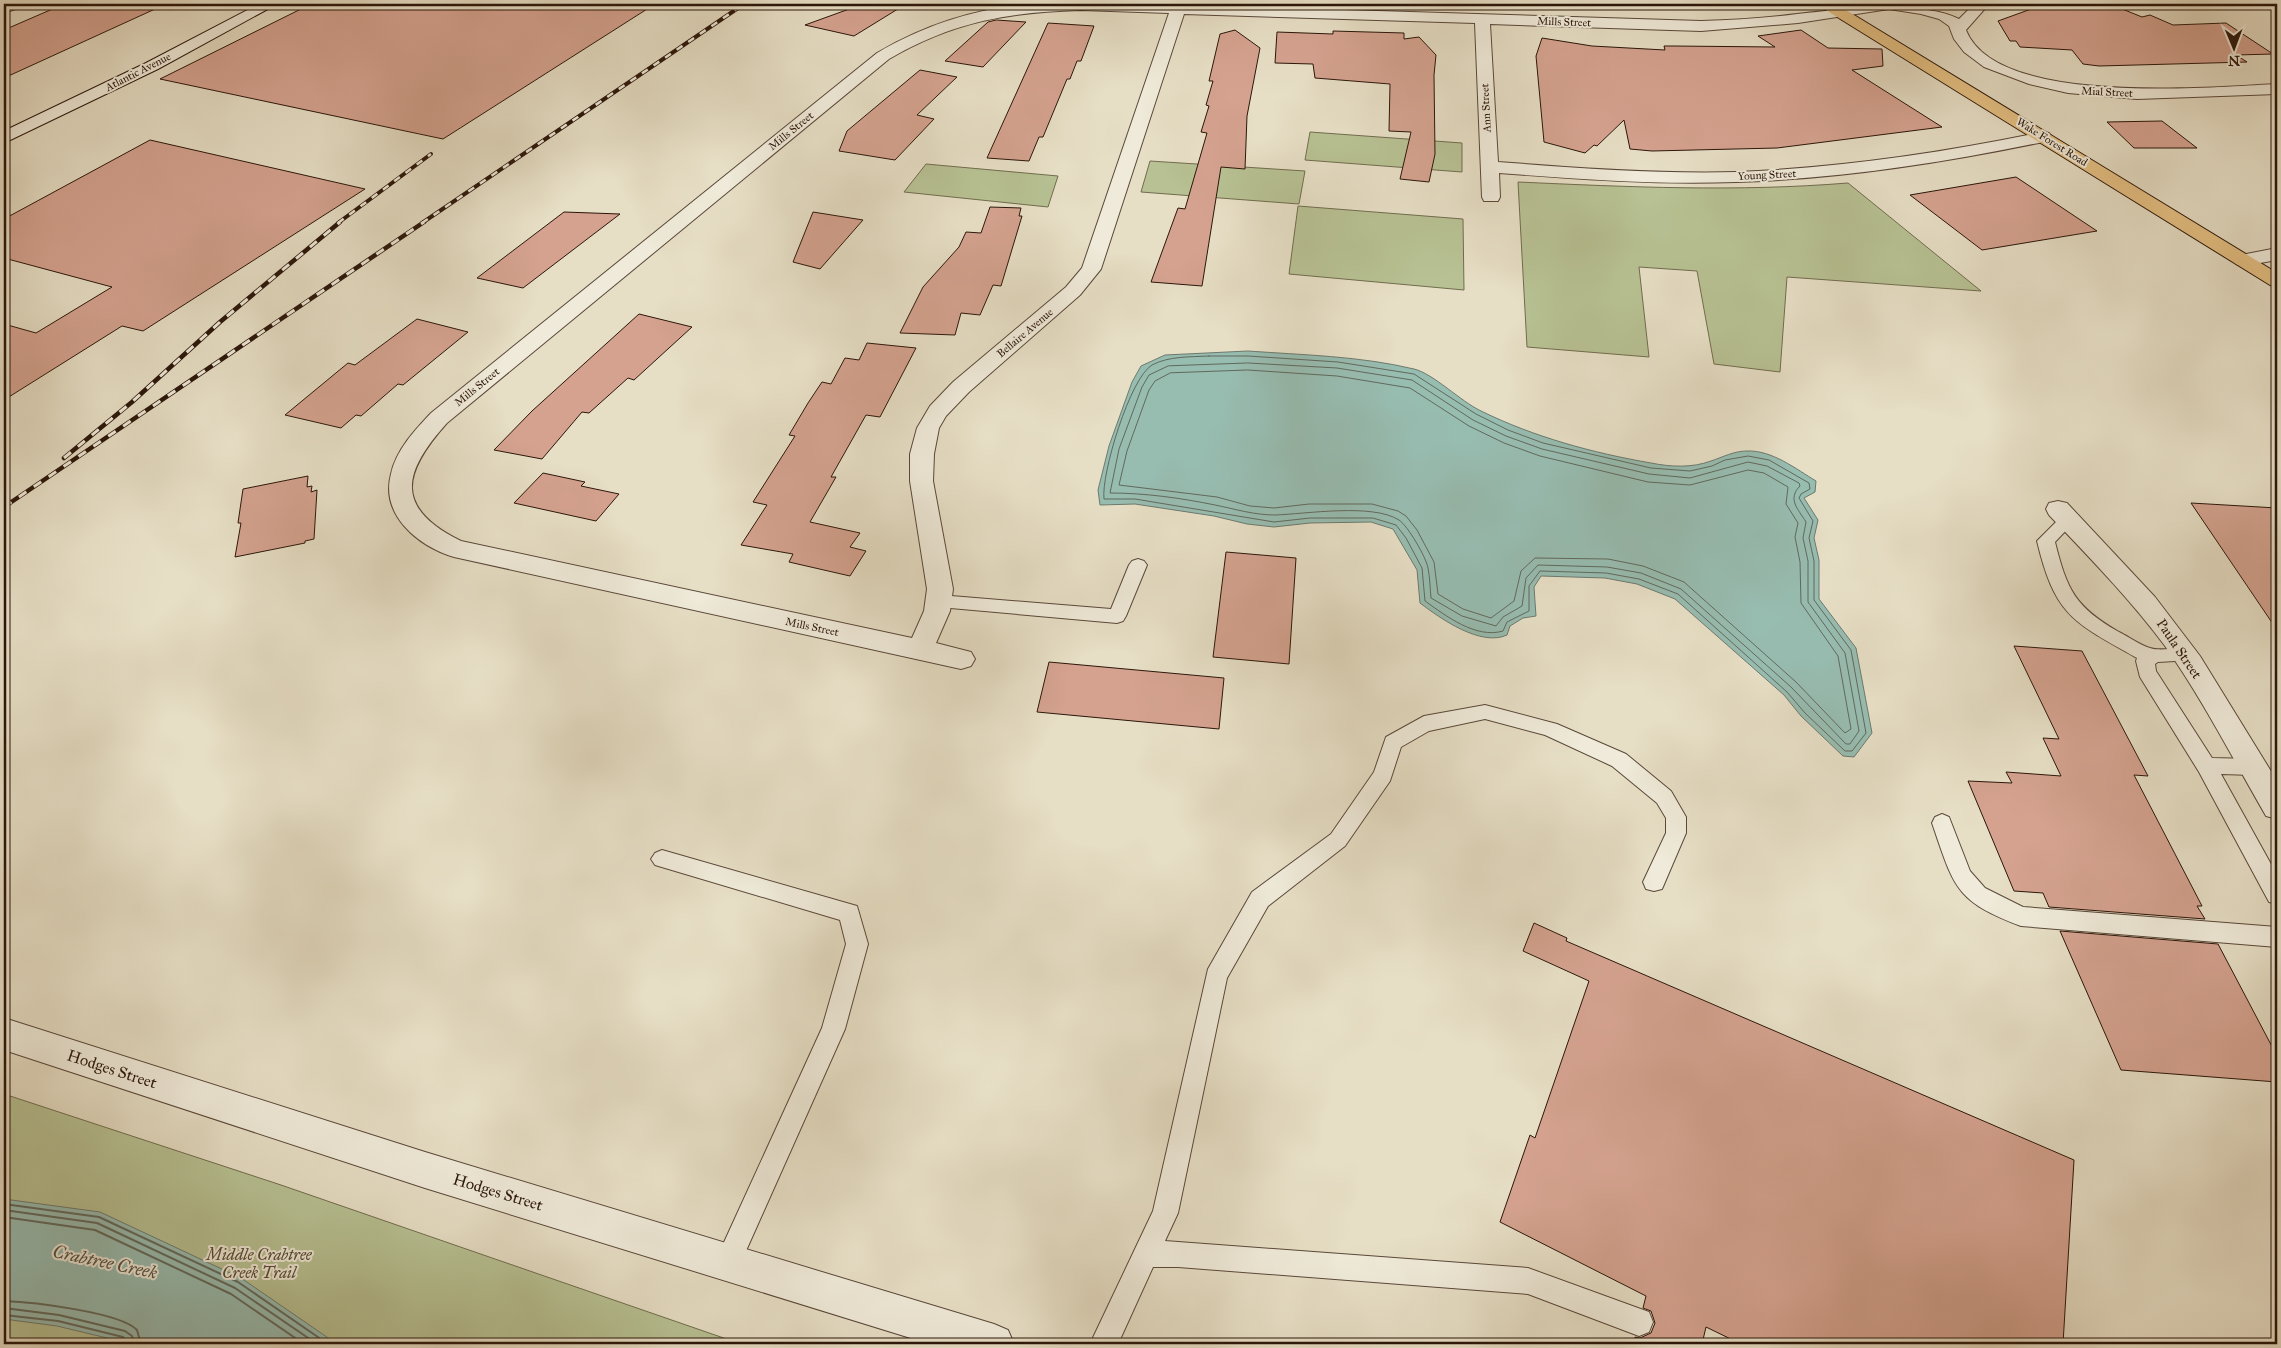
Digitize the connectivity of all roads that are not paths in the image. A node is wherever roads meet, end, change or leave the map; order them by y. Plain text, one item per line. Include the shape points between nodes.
1 (16, 4) edge
2 (270, 4) edge
3 (1892, 4) edge
4 (1982, 4) edge
5 (1833, 8) edge
6 (4, 9) edge
7 (1178, 10) junction
8 (1482, 19) junction
9 (1958, 29) junction
10 (2277, 89) edge
11 (2042, 137) junction
12 (4, 138) edge
13 (1489, 167) junction
14 (1491, 197) dead end
15 (2277, 254) edge
16 (2243, 260) junction
17 (2277, 281) edge
18 (2063, 515) joint
19 (1138, 565) dead end
20 (939, 601) junction
21 (919, 650) junction
22 (2185, 655) junction
23 (2151, 657) junction
24 (961, 659) dead end
25 (2206, 766) junction
26 (2253, 767) junction
27 (2277, 807) edge
28 (1942, 823) dead end
29 (662, 859) dead end
30 (1654, 882) dead end
31 (2277, 895) edge
32 (2277, 938) edge
33 (4, 1034) edge
34 (1147, 1254) junction
35 (728, 1262) junction
36 (1639, 1322) dead end
37 (994, 1344) edge
38 (1104, 1344) edge

1 - 6 street
2 - 12 street, Atlantic Avenue
3 - 5 street, Mills Street
3 - 9 street, Mial Street via 1941,14 1953,21
4 - 9 street
5 - 8 street, Mills Street via 1757,23 1701,26
5 - 11 main road, Wake Forest Road
7 - 8 street, Mills Street
7 - 20 street, Bellaire Avenue via 1091,269 1073,291 956,392 928,429 922,465 923,505 940,577
7 - 21 street, Mills Street via 1021,7 973,16 914,37 883,56 439,418 421,436 408,456 400,492 405,510 413,525 431,539 454,548
8 - 13 street, Ann Street
9 - 10 street, Mial Street via 1972,51 1983,59 2056,88 2128,94
11 - 13 street, Young Street via 1884,165 1774,176 1661,176
11 - 16 main road, Wake Forest Road
13 - 14 street, Ann Street
15 - 16 street
16 - 17 main road, Wake Forest Road
18 - 22 street, Paula Street via 2114,567
18 - 23 lane via 2046,541 2054,574 2067,600 2091,622
19 - 20 lane via 1117,616
20 - 21 street, Bellaire Avenue via 934,621
21 - 24 street, Mills Street
22 - 23 lane
22 - 26 street, Paula Street
23 - 25 lane via 2145,661 2147,672
25 - 26 lane
25 - 31 lane
26 - 27 street, Paula Street
28 - 32 lane via 1960,876 1977,895 2021,916
29 - 35 lane via 849,912 857,944 833,1029
30 - 34 lane via 1676,833 1676,817 1664,797 1620,760 1550,729 1485,712 1424,724 1393,742 1383,775 1338,840 1260,899 1216,976 1165,1213
33 - 35 street, Hodges Street via 425,1170
34 - 36 lane via 1528,1281
34 - 38 lane
35 - 37 street, Hodges Street

